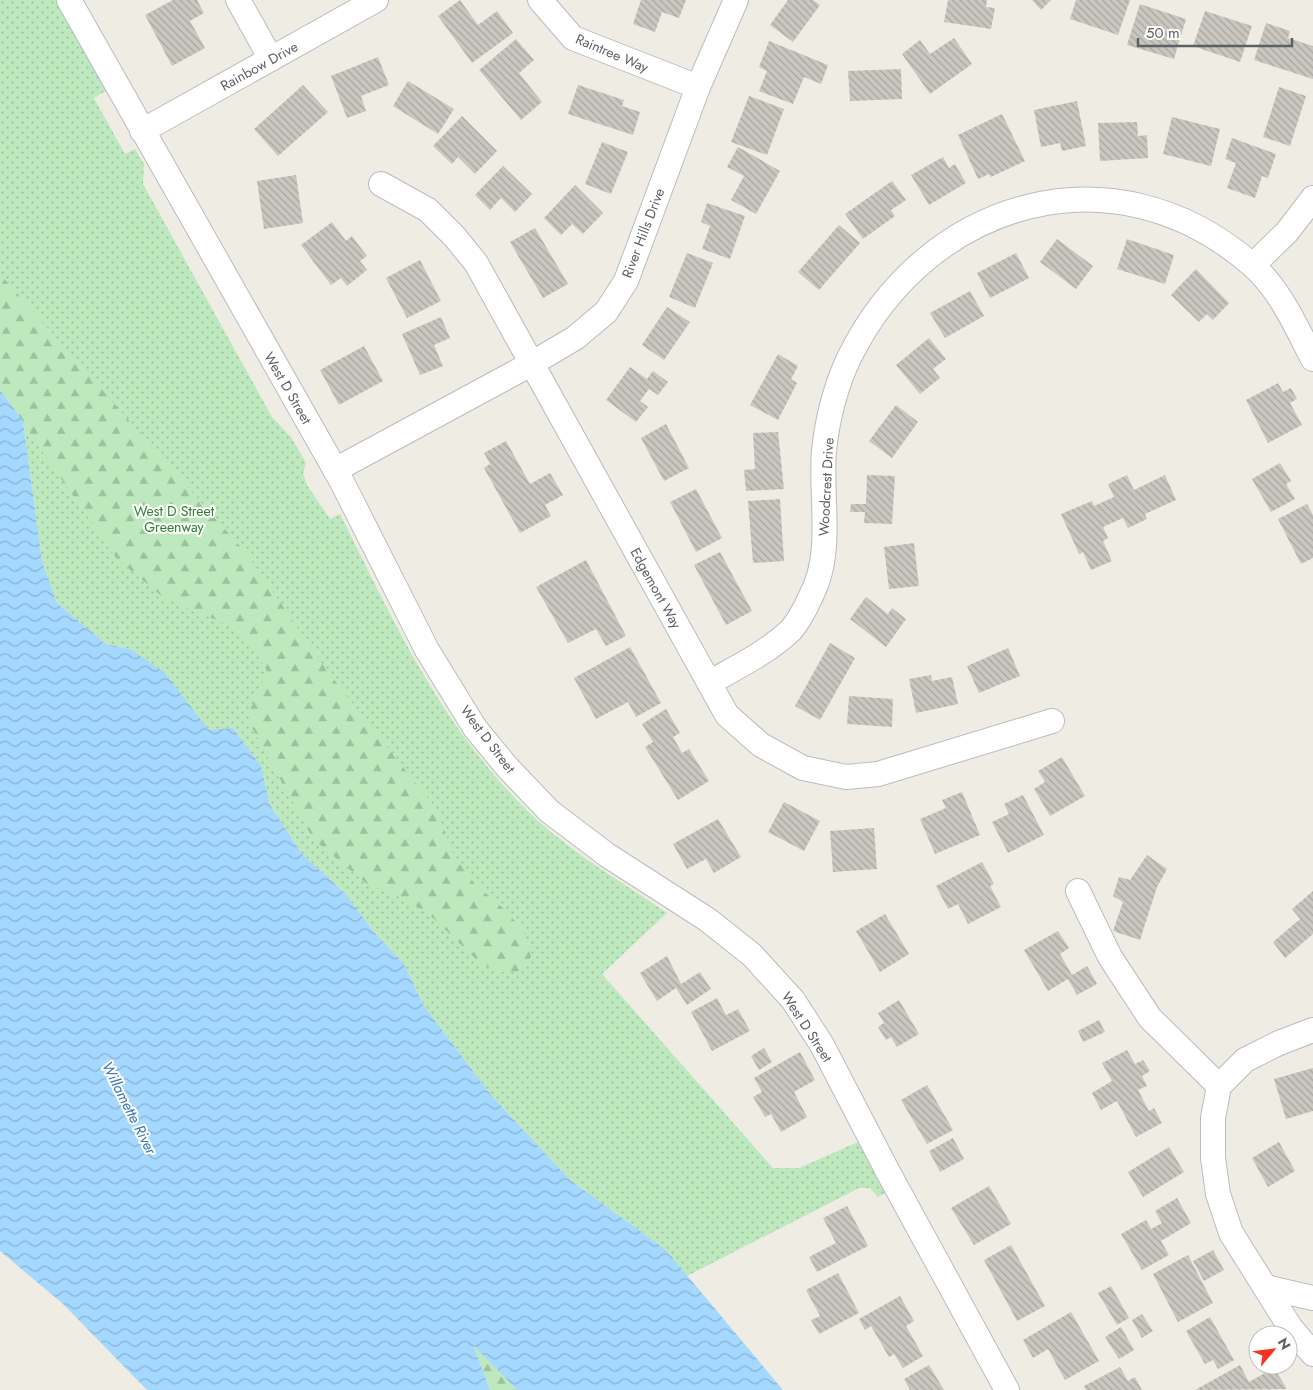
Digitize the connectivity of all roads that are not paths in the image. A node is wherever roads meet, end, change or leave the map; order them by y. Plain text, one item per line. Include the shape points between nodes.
1 (69, 0) edge
2 (238, 0) edge
3 (376, 0) edge
4 (540, 0) edge
5 (736, 0) edge
6 (271, 59) junction
7 (698, 87) junction
8 (142, 131) junction
9 (382, 184) dead end
10 (1313, 198) edge
11 (1253, 265) junction
12 (1313, 359) edge
13 (531, 364) junction
14 (335, 470) junction
15 (709, 683) junction
16 (1052, 721) dead end
17 (1078, 891) dead end
18 (1313, 1030) edge
19 (1219, 1086) junction
20 (1265, 1287) junction
21 (1313, 1298) edge
22 (1313, 1354) edge
23 (1007, 1390) edge

1 - 8 street, West D Street
2 - 6 street
3 - 6 street, Rainbow Drive
4 - 7 street, Raintree Way via 573,38
5 - 7 street, River Hills Drive
6 - 8 street, Rainbow Drive
7 - 13 street, River Hills Drive via 626,281 606,312 575,338
8 - 14 street, West D Street
9 - 13 street, Edgemont Way via 428,210 454,236 476,263
10 - 11 street via 1287,232
11 - 12 street, Woodcrest Drive via 1283,303
11 - 15 street, Woodcrest Drive via 1198,226 1153,208 1109,199 1071,199 1031,205 983,222 944,246 913,270 876,311 849,357 834,400 824,450 823,561 813,594 792,628 758,655
13 - 14 street, River Hills Drive
13 - 15 street, Edgemont Way
14 - 23 street, West D Street via 427,650 475,728 506,766 549,811 600,850 708,920 752,955 793,1000 822,1045
15 - 16 street, Edgemont Way via 727,715 761,745 803,768 846,777 878,774
17 - 19 street via 1110,956 1150,1018
18 - 19 street via 1245,1060
19 - 20 street via 1213,1118 1213,1158 1218,1194 1231,1233
20 - 21 street
20 - 22 street via 1290,1327

